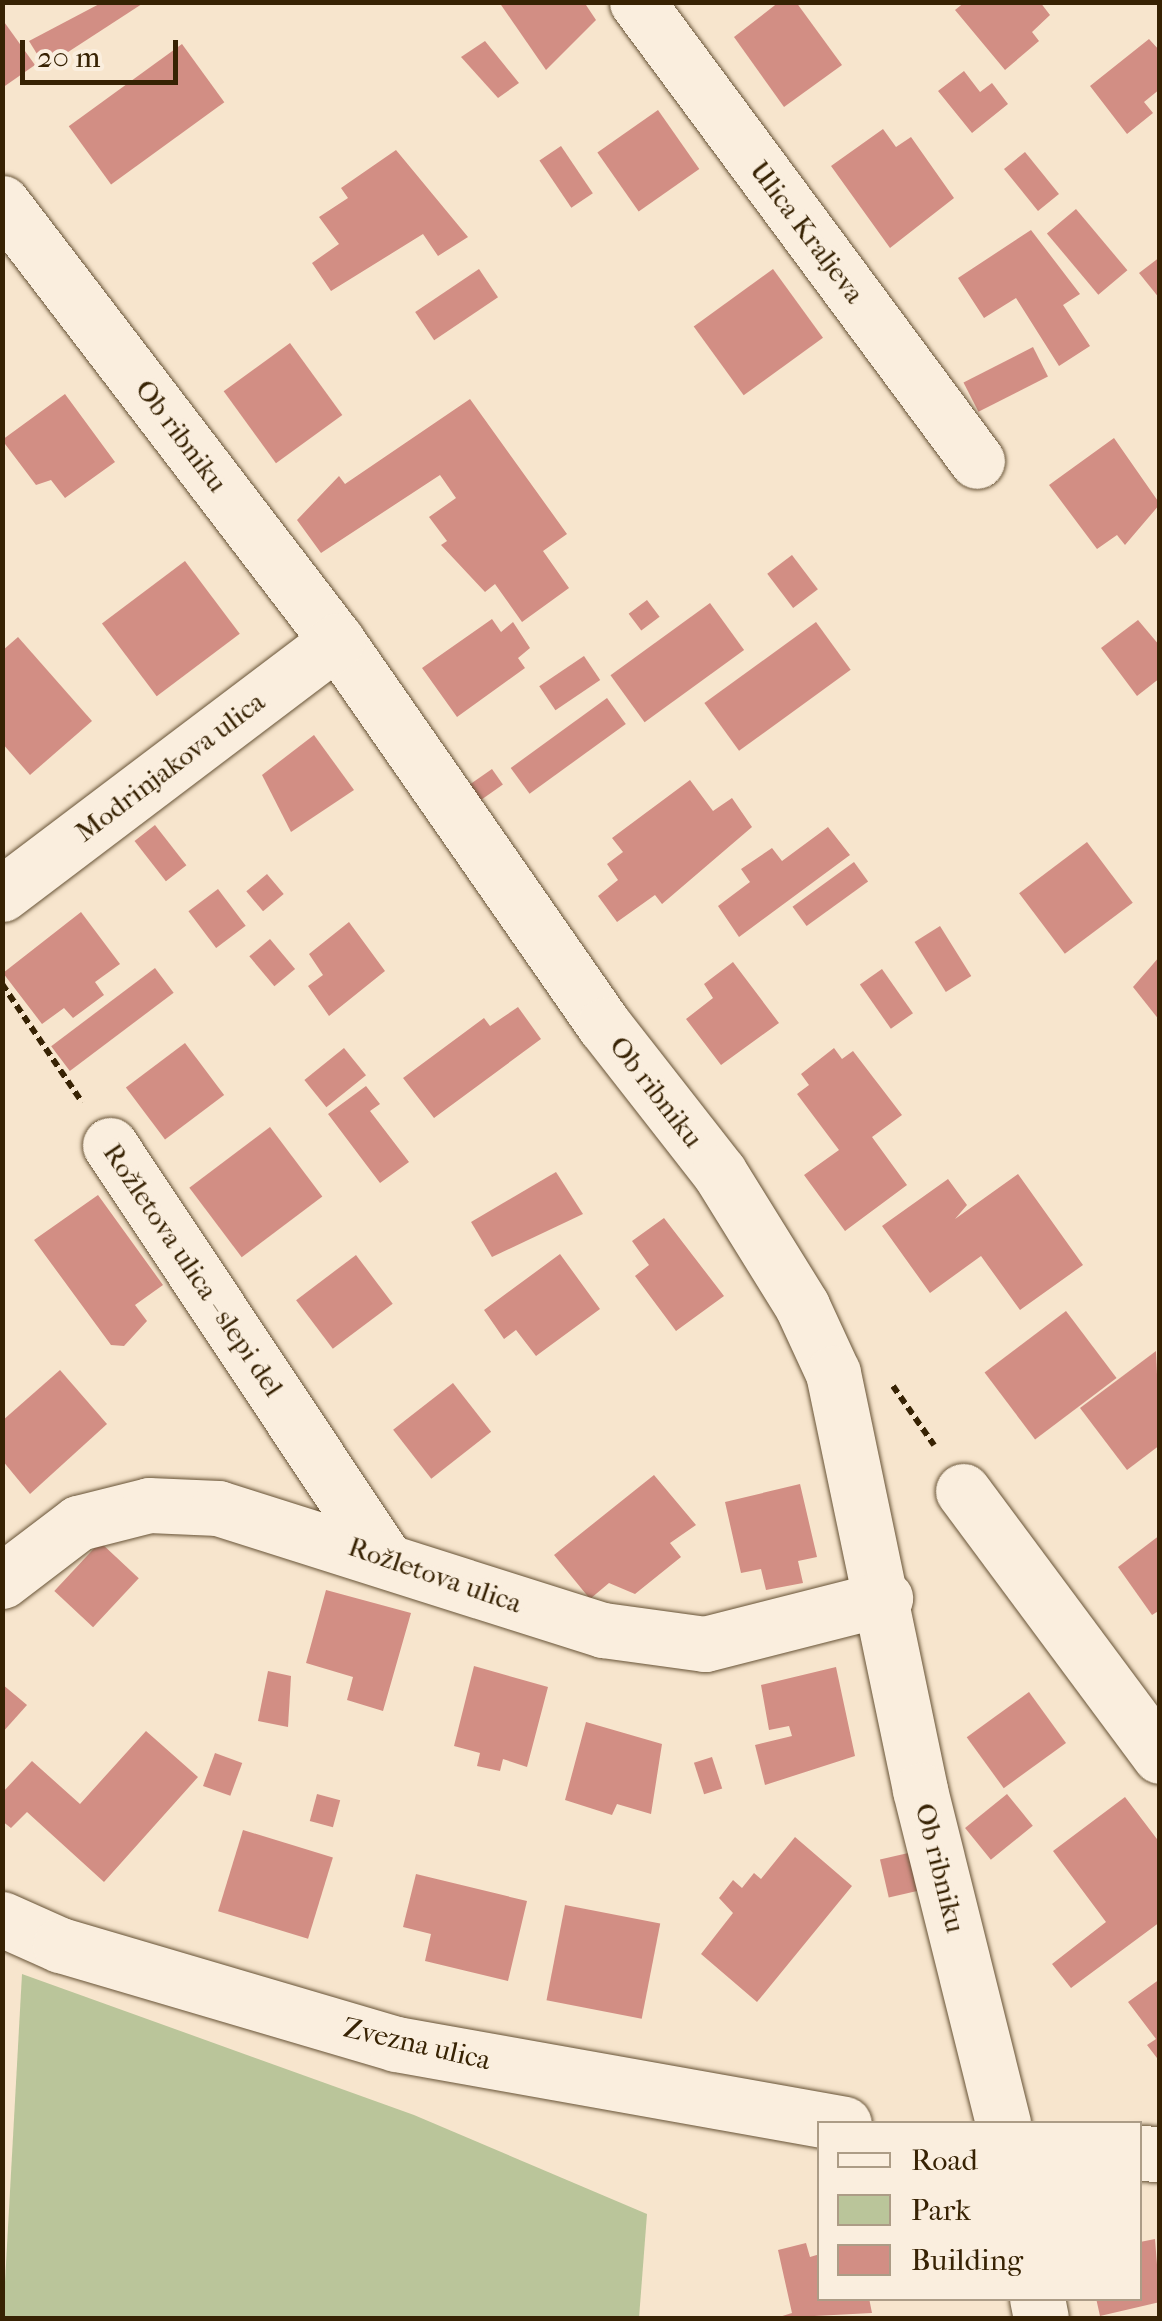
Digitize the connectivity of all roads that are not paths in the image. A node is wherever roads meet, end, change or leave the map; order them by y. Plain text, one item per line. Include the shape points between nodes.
1 (638, 2) edge
2 (2, 202) edge
3 (977, 461) dead end
4 (337, 641) junction
5 (2, 894) edge
6 (110, 1145) road end
7 (964, 1491) dead end
8 (383, 1556) junction
9 (2, 1581) edge
10 (885, 1598) junction
11 (1160, 1756) edge
12 (2, 1920) edge
13 (827, 2121) edge
14 (1002, 2121) edge

1 - 3 street, Ulica Kraljeva
2 - 4 street, Ob ribniku
4 - 5 street, Modrinjakova ulica
4 - 10 street, Ob ribniku via 782,1268 833,1373
6 - 8 street, Rožletova ulica - slepi del
7 - 11 street
8 - 9 street, Rožletova ulica via 218,1508 149,1504 78,1523
8 - 10 street, Rožletova ulica via 603,1630 705,1644
10 - 14 street, Ob ribniku via 920,1790
12 - 13 street, Zvezna ulica via 60,1946 396,2044

